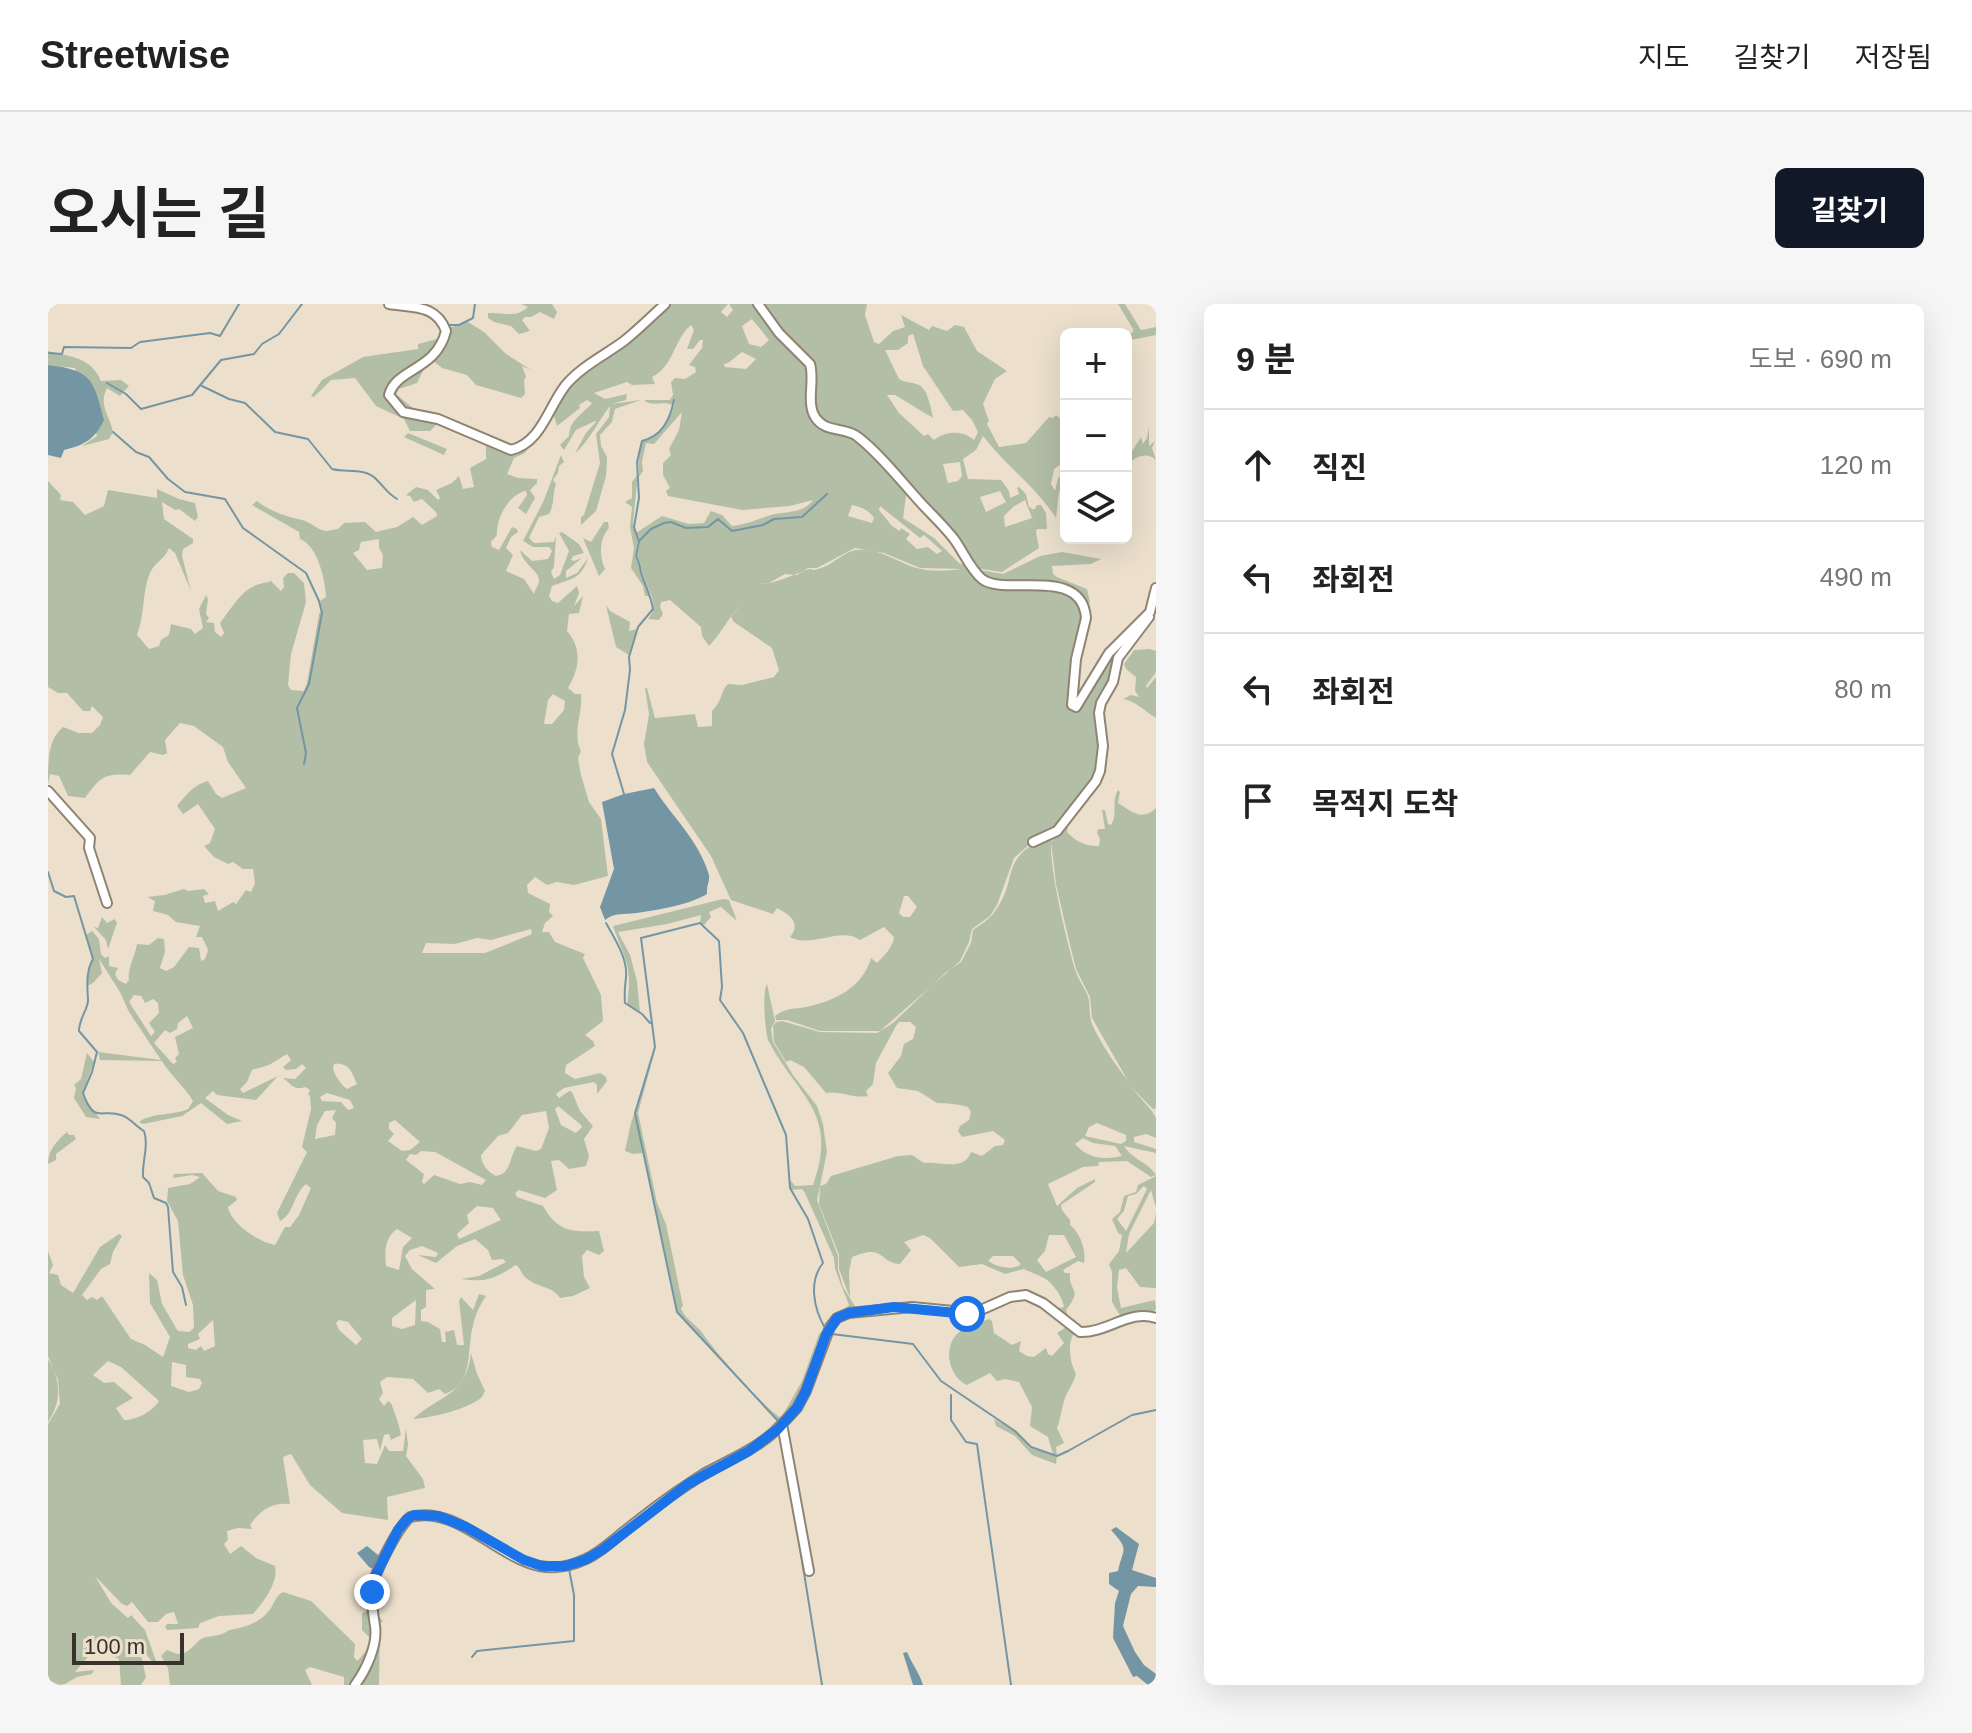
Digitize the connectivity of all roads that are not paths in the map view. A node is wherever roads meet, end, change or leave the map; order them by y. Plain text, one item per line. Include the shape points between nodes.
1 (389, 304) edge
2 (665, 304) edge
3 (758, 304) edge
4 (1156, 588) edge
5 (1150, 612) junction
6 (48, 791) edge
7 (1033, 842) dead end
8 (107, 903) dead end
9 (1156, 1318) edge
10 (782, 1424) junction
11 (809, 1571) dead end
12 (355, 1685) edge

1 - 2 street via 431,311 446,331 431,359 392,386 389,395 398,407 511,450 526,444 571,380
3 - 5 street via 810,364 813,415 820,424 855,434 946,530 982,579 1054,587 1081,602 1086,618 1072,705 1084,697 1109,653
4 - 5 street
5 - 7 street via 1118,658 1116,677 1101,703 1103,746 1096,781 1057,831
6 - 8 street via 90,838
9 - 10 street via 1138,1316 1080,1332 1039,1300 1020,1295 974,1313 912,1307 849,1313 830,1327 806,1391
10 - 11 street
10 - 12 street via 749,1451 688,1484 602,1550 570,1565 534,1564 438,1516 410,1517 373,1581 375,1634

